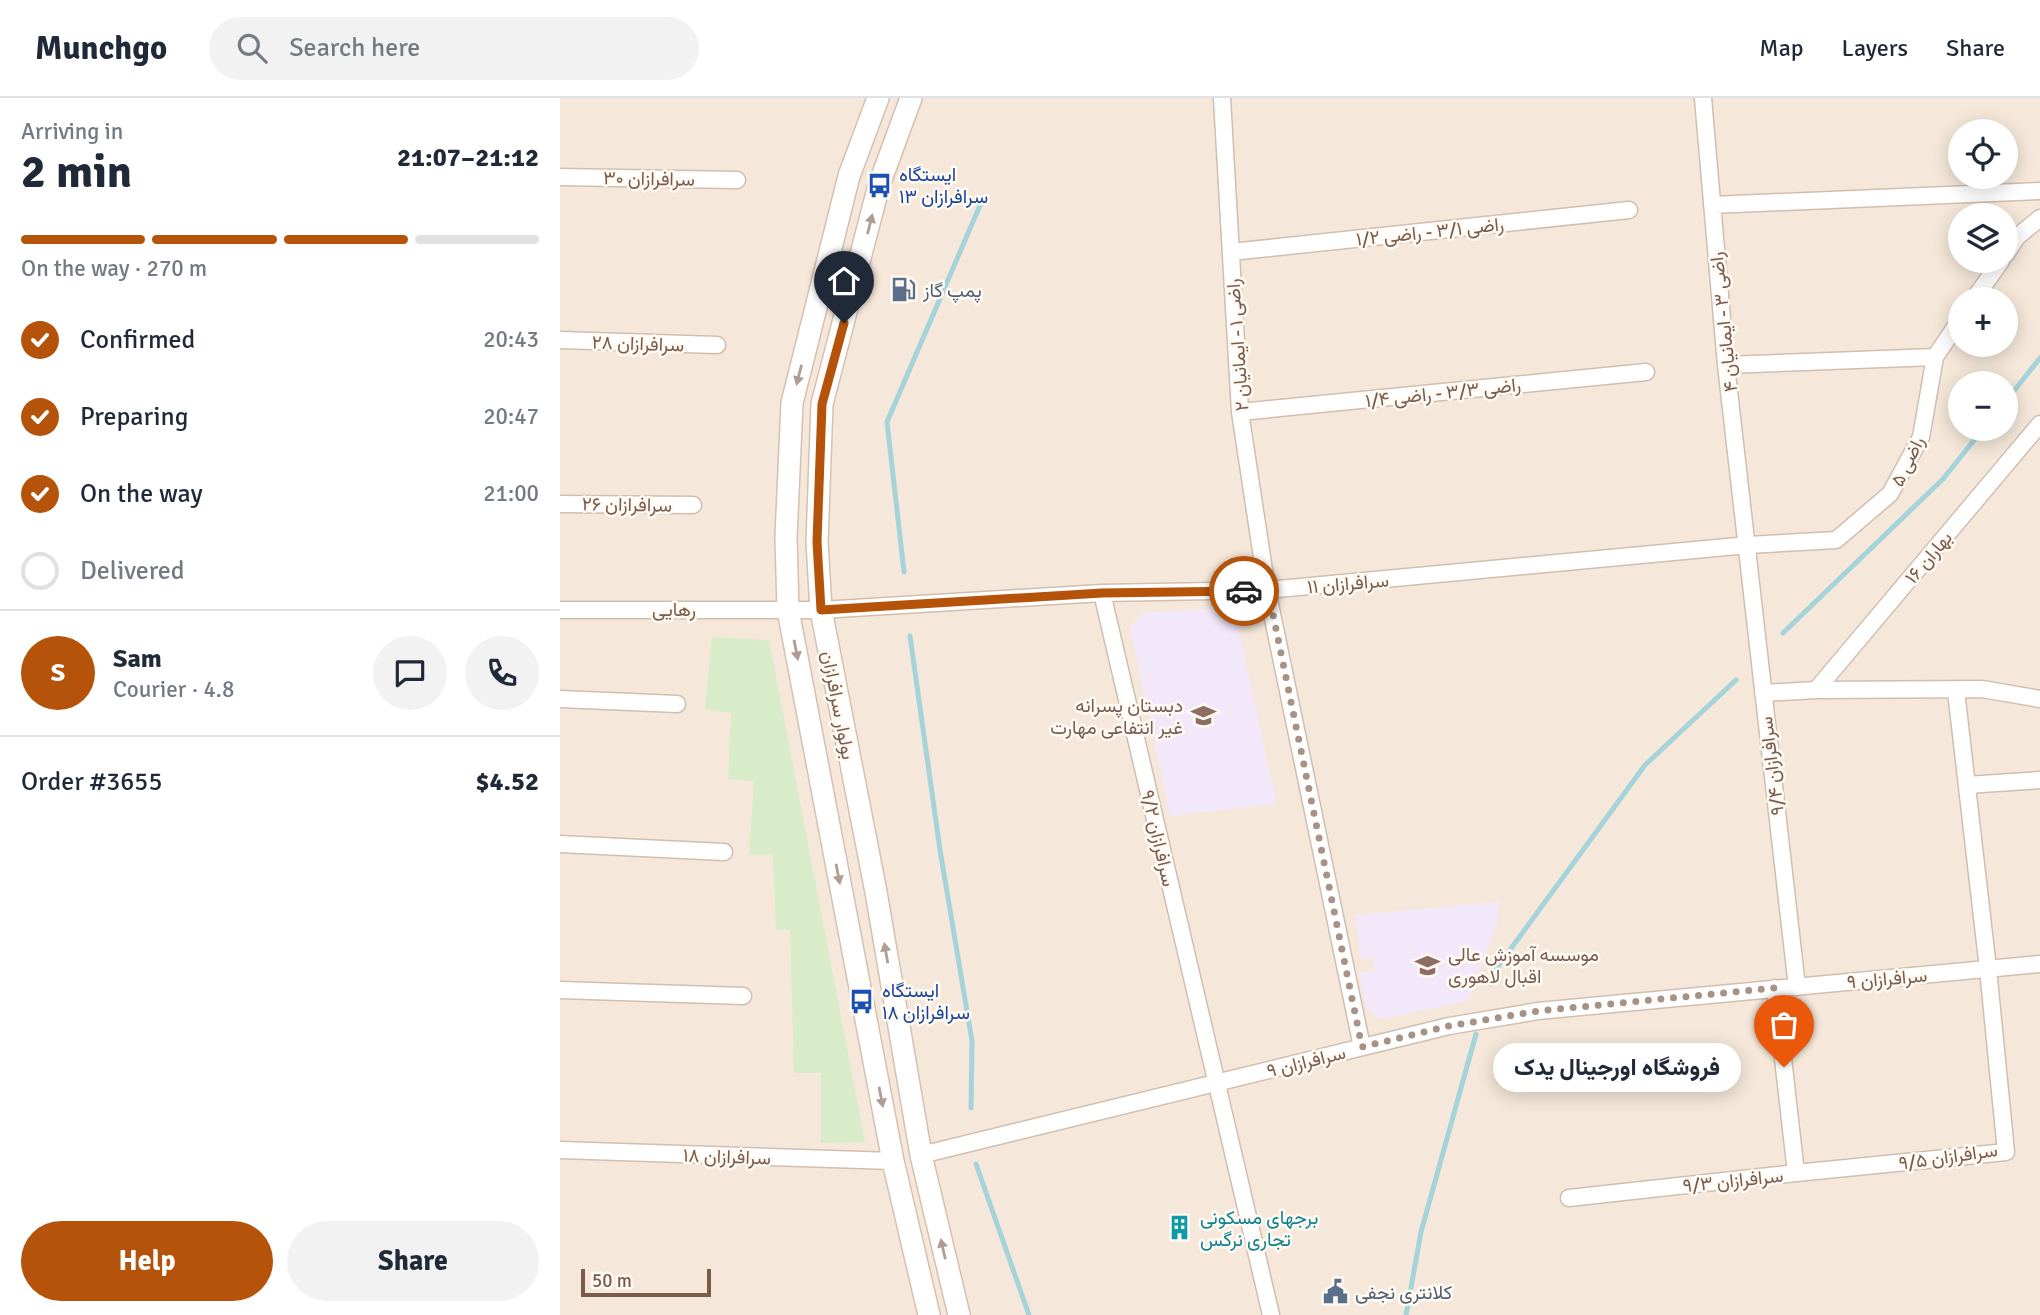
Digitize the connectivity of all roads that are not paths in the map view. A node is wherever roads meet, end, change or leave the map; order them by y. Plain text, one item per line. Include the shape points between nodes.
1 (878, 98) edge
2 (911, 98) edge
3 (1222, 98) edge
4 (1703, 98) edge
5 (560, 177) edge
6 (737, 180) dead end
7 (2040, 191) edge
8 (1712, 205) junction
9 (1629, 210) dead end
10 (2040, 218) edge
11 (2018, 236) edge
12 (1231, 251) junction
13 (1948, 337) edge
14 (560, 340) edge
15 (716, 345) dead end
16 (1935, 356) junction
17 (1726, 365) junction
18 (1646, 372) dead end
19 (1240, 412) junction
20 (2040, 424) edge
21 (560, 504) edge
22 (693, 505) dead end
23 (1748, 545) junction
24 (1268, 590) junction
25 (1102, 593) junction
26 (560, 610) edge
27 (788, 610) junction
28 (821, 610) junction
29 (1816, 690) junction
30 (1956, 691) junction
31 (1763, 692) junction
32 (560, 699) edge
33 (2040, 699) edge
34 (677, 704) dead end
35 (2040, 780) edge
36 (1967, 785) junction
37 (560, 845) edge
38 (724, 852) dead end
39 (2040, 964) edge
40 (1988, 969) junction
41 (1797, 987) junction
42 (1775, 988) junction
43 (560, 990) edge
44 (743, 996) dead end
45 (1362, 1047) junction
46 (1216, 1083) junction
47 (560, 1150) edge
48 (921, 1155) junction
49 (893, 1161) junction
50 (1796, 1173) junction
51 (1569, 1198) dead end
52 (929, 1315) edge
53 (959, 1315) edge
54 (1271, 1315) edge

1 -> 27 main road, بولوار سرافرازان via 849,176 792,403
28 -> 2 main road, بولوار سرافرازان via 817,542 822,404 879,185
3 - 12 street, راضی ۱ - ایمانیان ۲
4 - 8 street, راضی ۳ - ایمانیان ۴
5 - 6 street, سرافرازان ۳۰
7 - 8 street
8 - 17 street, راضی ۳ - ایمانیان ۴
9 - 12 street, راضی ۳/۱ - راضی ۱/۲
10 - 11 street
12 - 19 street, راضی ۱ - ایمانیان ۲
13 - 16 street, راضی ۵
14 - 15 street, سرافرازان ۲۸
16 - 17 street
16 - 23 street, راضی ۵ via 1921,437 1890,494 1836,540
17 - 23 street, راضی ۳ - ایمانیان ۴
18 - 19 street, راضی ۳/۳ - راضی ۱/۴
19 - 24 street, راضی ۱ - ایمانیان ۲
20 - 29 street, بهاران ۱۶
21 - 22 street, سرافرازان ۲۶
23 - 24 street, سرافرازان ۱۱
23 - 31 street, سرافرازان ۹/۴
24 - 25 street, سرافرازان ۱۱
24 - 45 street, راضی ۱ - ایمانیان ۲
25 - 28 street, سرافرازان ۱۱
25 - 46 street, سرافرازان ۹/۲
26 - 27 street, رهایی
27 - 28 street, رهایی
27 -> 49 main road, بولوار سرافرازان
48 -> 28 main road, بولوار سرافرازان
29 - 30 street
29 - 31 street
30 - 33 street via 1982,689
30 - 36 street
31 - 41 street, سرافرازان ۹/۴
32 - 34 street
35 - 36 street
36 - 40 street
37 - 38 street
39 - 40 street, سرافرازان ۹
40 - 41 street, سرافرازان ۹
40 - 50 street, سرافرازان ۹/۵ via 2006,1152
41 - 42 street, سرافرازان ۹
42 - 45 street, سرافرازان ۹ via 1538,1011
42 - 50 street, سرافرازان ۹/۳
43 - 44 street
45 - 46 street, سرافرازان ۹
46 - 48 street, سرافرازان ۹
46 - 54 street, سرافرازان ۹/۲
47 - 49 street, سرافرازان ۱۸
53 -> 48 main road, بولوار سرافرازان
49 - 52 main road, بولوار سرافرازان
50 - 51 street, سرافرازان ۹/۳

